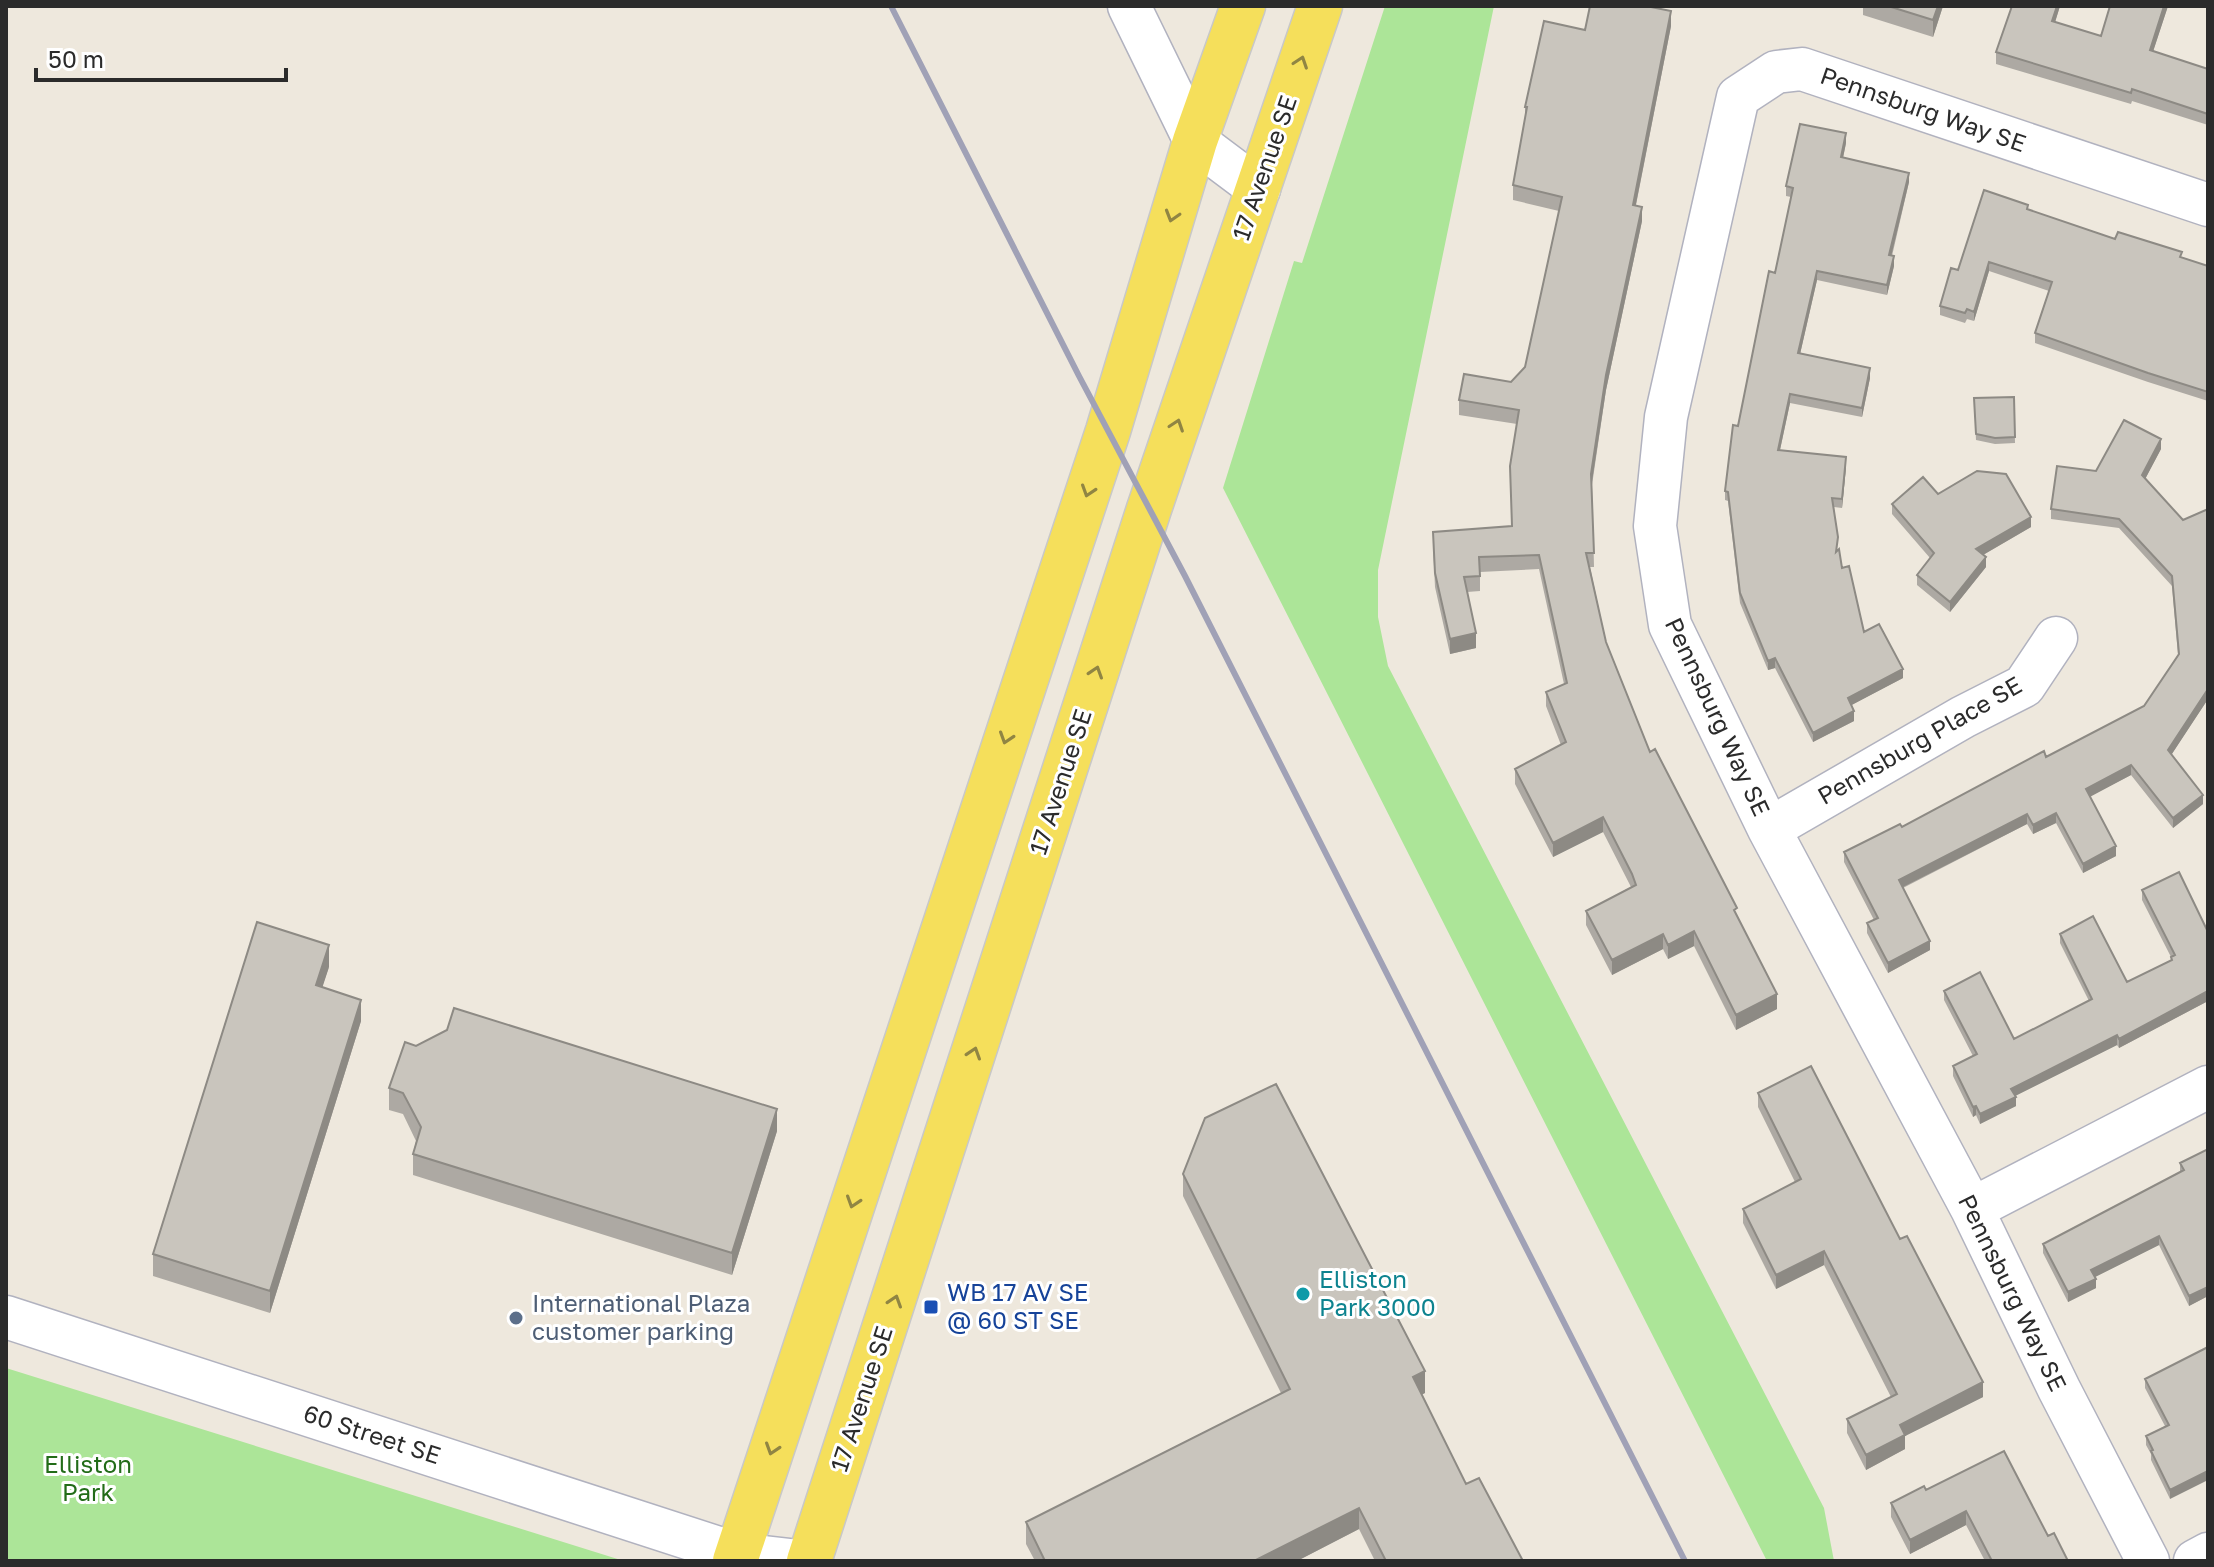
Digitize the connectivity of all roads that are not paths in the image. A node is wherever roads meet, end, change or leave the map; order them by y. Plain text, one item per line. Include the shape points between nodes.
1 (1129, 6) edge
2 (1243, 6) edge
3 (1320, 6) edge
4 (1195, 141) junction
5 (1259, 189) junction
6 (2208, 205) edge
7 (2056, 638) dead end
8 (1769, 829) junction
9 (2208, 1087) edge
10 (1972, 1209) junction
11 (6, 1317) edge
12 (2208, 1554) edge
13 (739, 1559) edge
14 (799, 1561) edge
15 (809, 1561) edge
16 (2148, 1561) edge
17 (2195, 1561) edge

1 - 4 street
2 - 4 main road
5 -> 3 main road, 17 Avenue SE
4 - 5 street
4 -> 13 main road via 1108,431
15 -> 5 main road, 17 Avenue SE via 1144,525
6 - 8 street, Pennsburg Way SE via 1802,69 1776,72 1738,97 1666,417 1655,526 1670,625
7 - 8 street, Pennsburg Place SE via 2024,686
8 - 10 street, Pennsburg Way SE
9 - 10 street
10 - 16 street, Pennsburg Way SE
11 - 13 street, 60 Street SE
12 - 17 street
13 - 14 street, 60 Street SE

